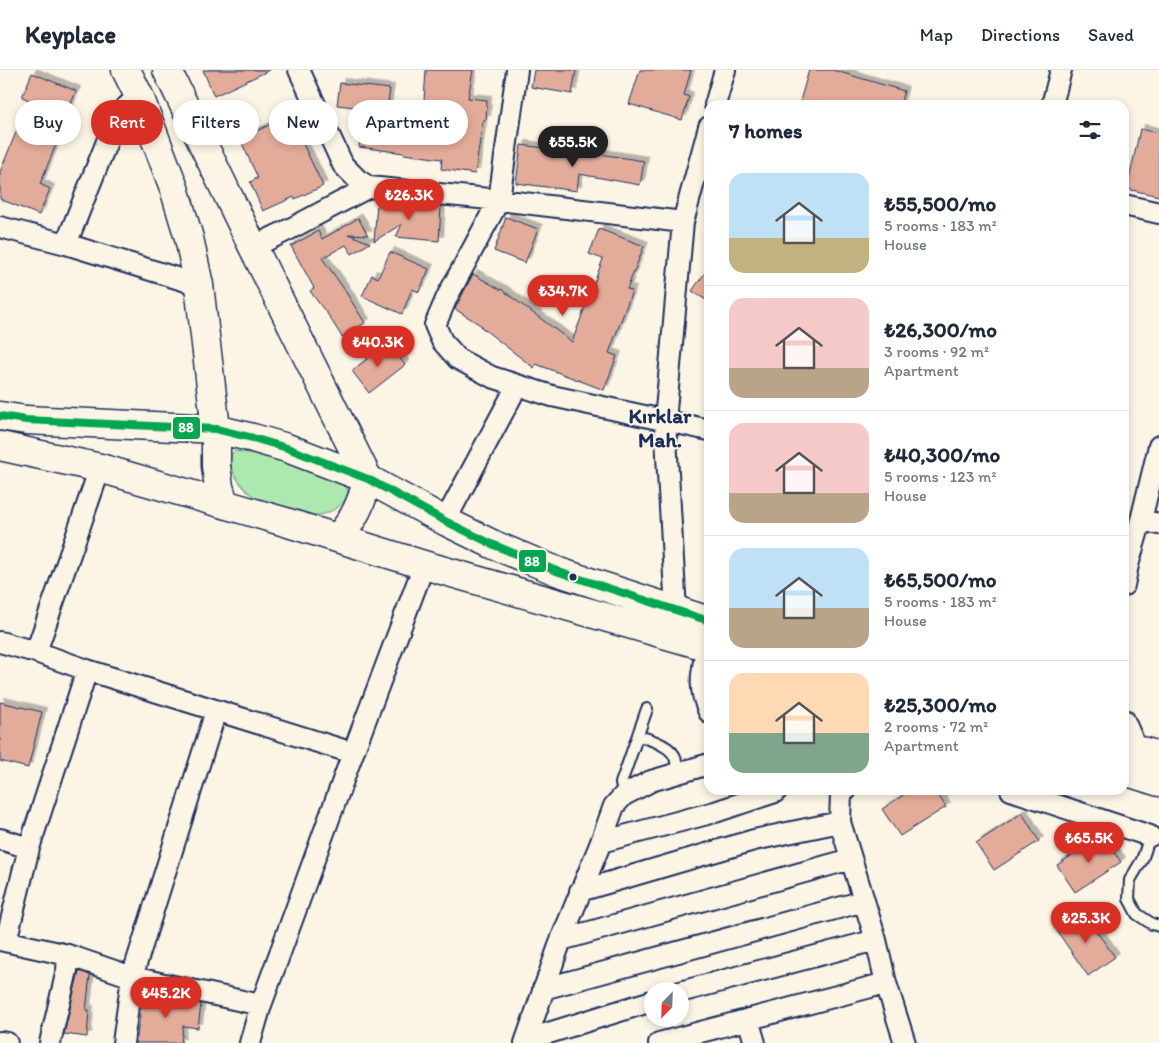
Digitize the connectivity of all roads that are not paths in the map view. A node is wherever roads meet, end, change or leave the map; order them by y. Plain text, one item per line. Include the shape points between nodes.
1 (126, 70) edge
2 (167, 70) edge
3 (299, 70) edge
4 (517, 70) edge
5 (725, 70) edge
6 (1062, 70) edge
7 (139, 96) junction
8 (719, 100) edge
9 (1053, 100) edge
10 (704, 145) edge
11 (369, 187) junction
12 (498, 200) junction
13 (1129, 206) edge
14 (1159, 213) edge
15 (683, 222) junction
16 (0, 227) edge
17 (66, 244) junction
18 (253, 247) junction
19 (199, 285) junction
20 (517, 386) junction
21 (0, 416) edge
22 (665, 420) junction
23 (216, 429) junction
24 (704, 429) edge
25 (0, 446) edge
26 (1159, 446) edge
27 (100, 468) junction
28 (368, 479) junction
29 (224, 503) junction
30 (445, 521) junction
31 (1150, 522) edge
32 (338, 538) junction
33 (1129, 560) edge
34 (424, 565) junction
35 (676, 611) junction
36 (704, 635) edge
37 (704, 637) edge
38 (0, 643) edge
39 (36, 652) junction
40 (704, 660) edge
41 (87, 670) junction
42 (704, 701) edge
43 (647, 710) dead end
44 (216, 711) junction
45 (1129, 735) edge
46 (638, 736) junction
47 (354, 753) junction
48 (1136, 756) edge
49 (704, 765) edge
50 (674, 774) junction
51 (1159, 782) edge
52 (624, 795) junction
53 (766, 795) edge
54 (839, 795) edge
55 (1026, 795) edge
56 (840, 822) junction
57 (1150, 836) joint
58 (0, 839) edge
59 (601, 842) junction
60 (29, 848) junction
61 (851, 859) junction
62 (580, 891) junction
63 (864, 901) junction
64 (1159, 926) edge
65 (3, 940) edge
66 (560, 940) junction
67 (876, 940) junction
68 (68, 955) junction
69 (132, 977) junction
70 (886, 983) junction
71 (543, 989) junction
72 (689, 990) edge
73 (644, 1004) edge
74 (260, 1005) junction
75 (748, 1019) junction
76 (526, 1041) edge
77 (0, 1042) edge
78 (7, 1043) edge
79 (50, 1043) edge
80 (123, 1043) edge
81 (250, 1043) edge
82 (659, 1043) edge
83 (754, 1043) edge
84 (905, 1043) edge

1 - 7 main road
2 - 18 main road
3 - 11 street via 343,164
4 - 12 street
5 - 8 street
6 - 9 street
7 - 17 street via 118,114
7 - 19 main road via 174,188
10 - 15 street
11 - 12 street
11 - 18 street
12 - 15 street
12 - 20 street via 435,325 442,341 458,359
13 - 14 street
15 - 22 street
16 - 17 street
17 - 19 street
18 - 28 main road
19 - 23 main road
20 - 22 street
20 - 30 street
21 - 23 main road
22 - 24 street
22 - 35 street
23 - 28 main road via 287,448
23 - 29 main road via 216,466
25 - 27 main road
26 - 31 street
27 - 29 main road
27 - 39 street
28 - 30 main road
28 - 32 main road via 359,508
29 - 32 main road
30 - 35 main road via 559,572
31 - 33 street
32 - 34 main road
34 - 37 main road
34 - 47 street
35 - 36 main road
38 - 39 street
39 - 41 street
40 - 42 street via 701,677
41 - 44 street
41 - 60 street
43 - 46 lane
44 - 47 street
44 - 69 street
45 - 48 street
46 - 50 lane via 671,751 677,762
46 - 52 lane via 621,783
47 - 74 street
48 - 51 main road
49 - 50 street
50 - 52 street
52 - 59 street via 614,806
53 - 59 street
54 - 56 street
55 - 57 street
56 - 61 street
56 - 62 street via 754,840
57 - 64 lane via 1142,860 1130,880 1129,899 1137,914
58 - 60 street
59 - 62 street
60 - 65 street
61 - 63 street
61 - 66 street
62 - 66 street
63 - 67 street
63 - 71 street
65 - 68 street
66 - 71 street
67 - 70 street
67 - 72 street
68 - 69 street
68 - 79 street
69 - 74 street
69 - 80 street
70 - 75 street
70 - 84 street
71 - 76 street
73 - 76 street
74 - 81 street
75 - 82 street
75 - 83 street
77 - 78 street

